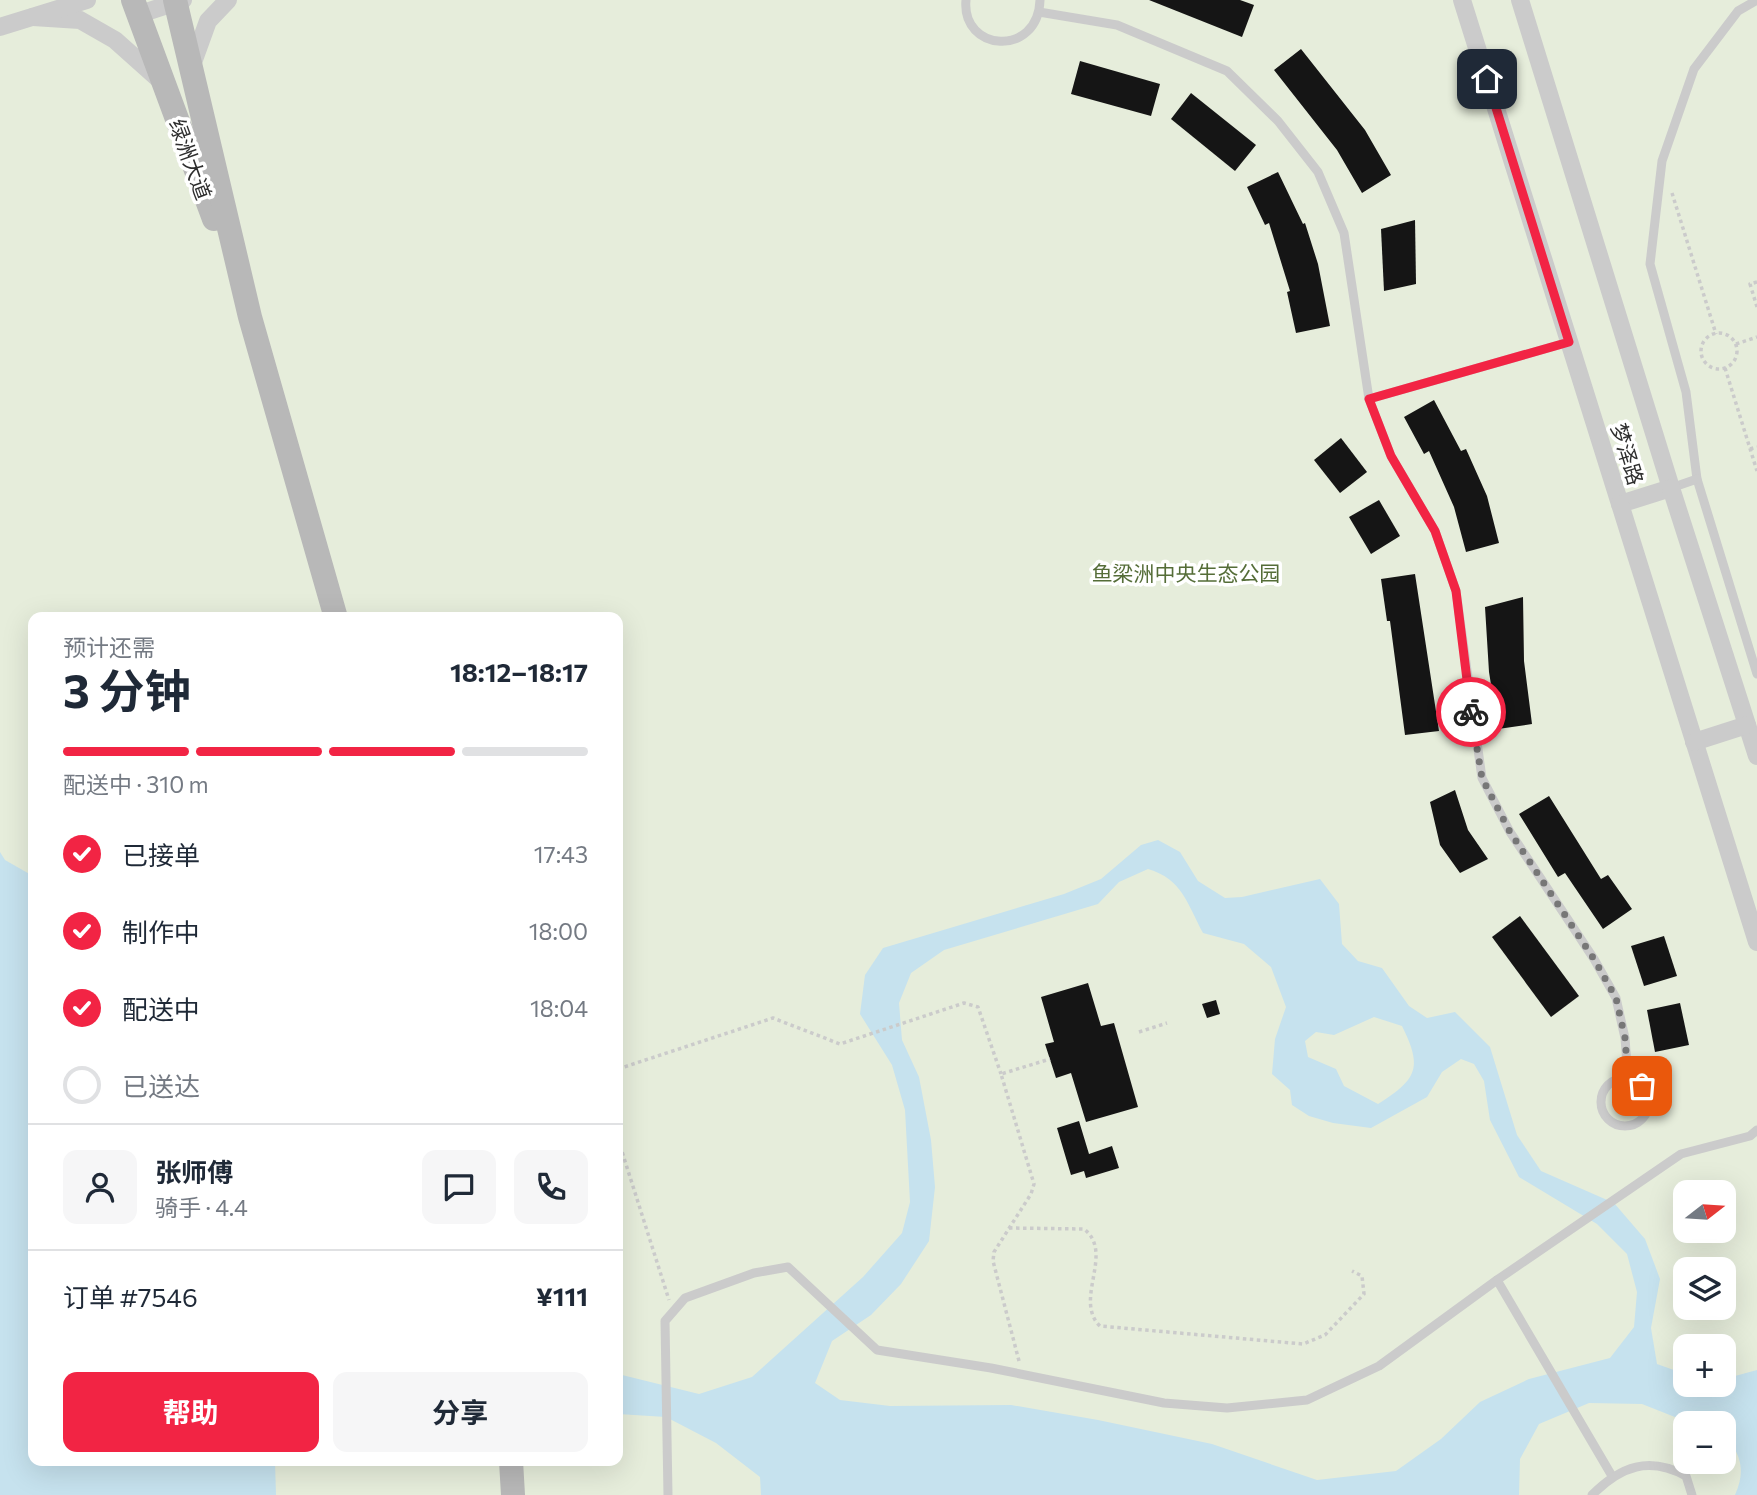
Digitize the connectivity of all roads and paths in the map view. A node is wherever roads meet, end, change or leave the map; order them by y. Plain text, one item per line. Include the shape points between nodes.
1 (51, 0) edge
2 (87, 0) edge
3 (228, 0) edge
4 (966, 0) edge
5 (1040, 0) edge
6 (1462, 0) edge
7 (1520, 0) edge
8 (1757, 0) edge
9 (178, 1) edge
10 (135, 7) edge
11 (1039, 12) junction
12 (33, 17) junction
13 (0, 27) edge
14 (191, 68) junction
15 (163, 82) junction
16 (1662, 161) junction
17 (1757, 282) edge
18 (1757, 307) edge
19 (250, 317) junction
20 (1716, 334) junction
21 (1757, 337) edge
22 (1569, 342) junction
23 (1736, 344) junction
24 (1725, 368) junction
25 (1369, 399) junction
26 (1757, 447) edge
27 (1750, 449) junction
28 (1757, 471) edge
29 (1697, 479) junction
30 (1671, 488) junction
31 (1620, 504) junction
32 (334, 612) edge
33 (1757, 674) edge
34 (1747, 725) junction
35 (1694, 742) junction
36 (1757, 756) edge
37 (1757, 942) edge
38 (1167, 1023) dead end
39 (1139, 1032) dead end
40 (1050, 1059) dead end
41 (623, 1067) edge
42 (1001, 1074) junction
43 (1628, 1078) junction
44 (1757, 1130) edge
45 (623, 1155) edge
46 (1009, 1228) junction
47 (1352, 1270) dead end
48 (1497, 1280) junction
49 (672, 1312) junction
50 (1022, 1375) junction
51 (511, 1466) edge
52 (1612, 1476) junction
53 (513, 1495) edge
54 (668, 1495) edge
55 (1592, 1495) edge
56 (1692, 1495) edge

1 - 12 street
2 - 12 street
3 - 14 street via 208,21
4 - 11 lane via 973,27 993,41 1017,39 1035,23
5 - 11 lane
6 - 22 street, 梦泽路
7 - 30 street, 梦泽路
8 - 16 lane via 1738,11 1694,69
9 - 10 street
9 - 14 main road, 绿洲大道
10 - 15 main road, 绿洲大道
11 - 25 lane via 1117,25 1227,71 1278,121 1318,172 1344,233
12 - 13 street
12 - 15 street via 80,20 115,40
14 - 19 main road, 绿洲大道
15 - 19 main road, 绿洲大道
16 - 20 path
16 - 29 lane via 1650,264 1686,392
17 - 18 path via 1750,284
19 - 32 main road, 绿洲大道
20 - 23 path via 1727,335
20 - 24 path via 1703,344 1702,356 1713,368
21 - 23 path
22 - 25 lane
22 - 31 street, 梦泽路
23 - 24 path via 1737,356
24 - 27 path
25 - 43 lane via 1391,456 1435,531 1456,591 1482,778 1510,832 1616,998
26 - 27 path
27 - 28 path
29 - 30 lane
29 - 33 lane
30 - 31 street, 梦泽路
30 - 34 street
31 - 35 street
34 - 35 street
34 - 36 street
35 - 37 street
38 - 39 path
40 - 42 path
41 - 42 path via 773,1017 840,1044 964,1003 978,1007
42 - 46 path via 1034,1184
43 - 43 lane via 1607,1085 1601,1098 1607,1119 1622,1126 1638,1123 1648,1109 1647,1093
44 - 48 lane via 1750,1136 1681,1154
45 - 49 path
46 - 47 path via 1084,1229 1092,1235 1096,1252 1089,1307 1091,1318 1100,1326 1303,1344 1325,1335 1364,1294 1362,1276
46 - 50 path via 993,1261
48 - 50 lane via 1379,1366 1307,1400 1227,1408 1164,1403
48 - 52 lane
49 - 50 lane via 685,1298 754,1273 788,1267 877,1350
49 - 54 lane via 665,1321
51 - 53 main road
52 - 55 lane
52 - 56 lane via 1631,1467 1665,1465 1686,1476

